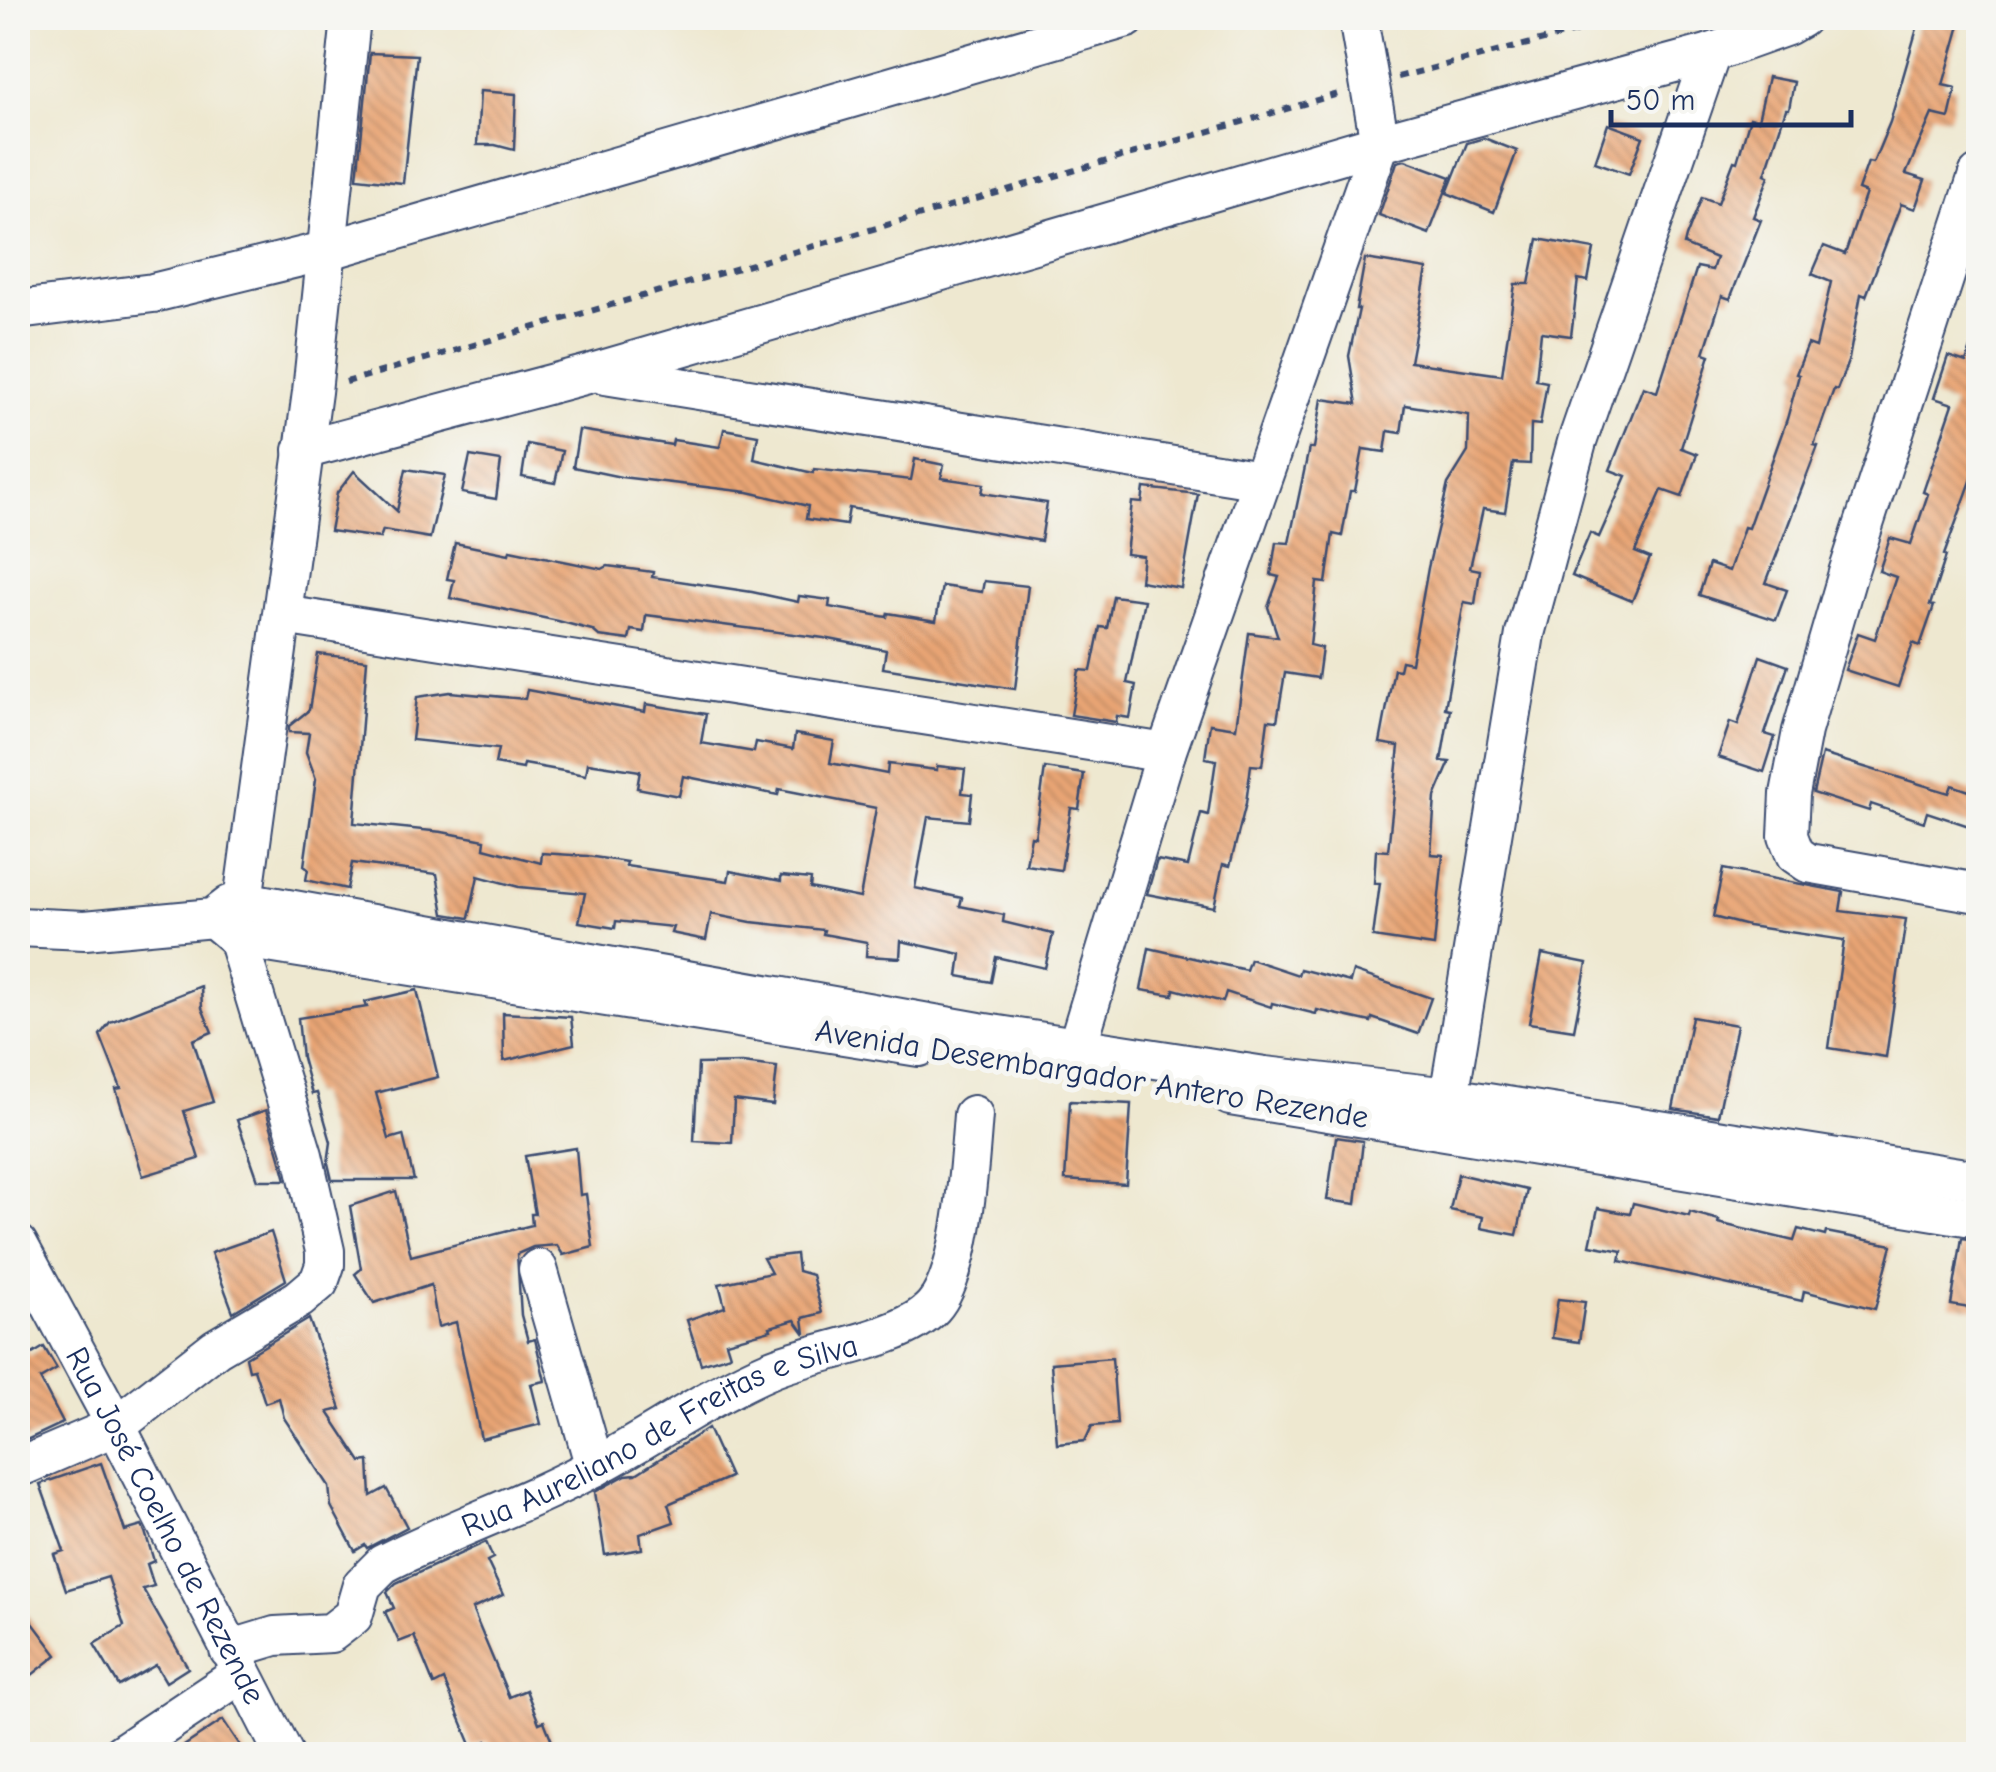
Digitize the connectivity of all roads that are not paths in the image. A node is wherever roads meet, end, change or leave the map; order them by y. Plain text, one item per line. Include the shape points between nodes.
1 (351, 18) edge
2 (1128, 18) edge
3 (1358, 18) edge
4 (1802, 18) edge
5 (1712, 53) junction
6 (1380, 144) junction
7 (1978, 175) edge
8 (329, 250) junction
9 (18, 310) edge
10 (592, 373) junction
11 (303, 450) junction
12 (1260, 480) junction
13 (284, 615) junction
14 (1166, 753) junction
15 (1978, 893) edge
16 (231, 919) junction
17 (25, 936) edge
18 (569, 975) junction
19 (1076, 1046) junction
20 (1151, 1071) junction
21 (1263, 1088) junction
22 (1449, 1097) junction
23 (972, 1115) dead end
24 (1657, 1147) junction
25 (1978, 1200) edge
26 (18, 1244) edge
27 (538, 1269) dead end
28 (116, 1426) junction
29 (596, 1467) junction
30 (18, 1468) edge
31 (236, 1661) junction
32 (121, 1754) edge
33 (284, 1754) edge

1 - 8 street
2 - 8 street
3 - 6 street
4 - 5 street
5 - 6 street
5 - 22 street via 1577,442 1526,634
6 - 10 street
6 - 12 street
7 - 15 street via 1816,678 1790,794 1788,836 1795,854 1808,863
8 - 9 street via 153,293
8 - 11 street
10 - 11 street
10 - 12 street
11 - 13 street
12 - 14 street
13 - 14 street
13 - 16 street
14 - 19 street
16 - 17 street, Avenida Desembargador Antero Rezende
16 - 18 street, Avenida Desembargador Antero Rezende
16 - 28 street via 303,1156 325,1264 319,1282 300,1298 216,1348
18 - 19 street, Avenida Desembargador Antero Rezende
18 - 20 street, Avenida Desembargador Antero Rezende
19 - 20 street, Avenida Desembargador Antero Rezende
20 - 21 street, Avenida Desembargador Antero Rezende
21 - 22 street, Avenida Desembargador Antero Rezende
21 - 24 street, Avenida Desembargador Antero Rezende
22 - 24 street, Avenida Desembargador Antero Rezende
23 - 29 street, Rua Aureliano de Freitas e Silva via 958,1241 933,1308 894,1331 744,1381
24 - 25 street, Avenida Desembargador Antero Rezende
26 - 28 street, Rua José Coelho de Rezende
27 - 29 street
28 - 30 street
28 - 31 street, Rua José Coelho de Rezende
29 - 31 street, Rua Aureliano de Freitas e Silva via 383,1564 362,1585 353,1616 331,1633 275,1636
31 - 32 street, Rua Aureliano de Freitas e Silva
31 - 33 street, Rua José Coelho de Rezende

